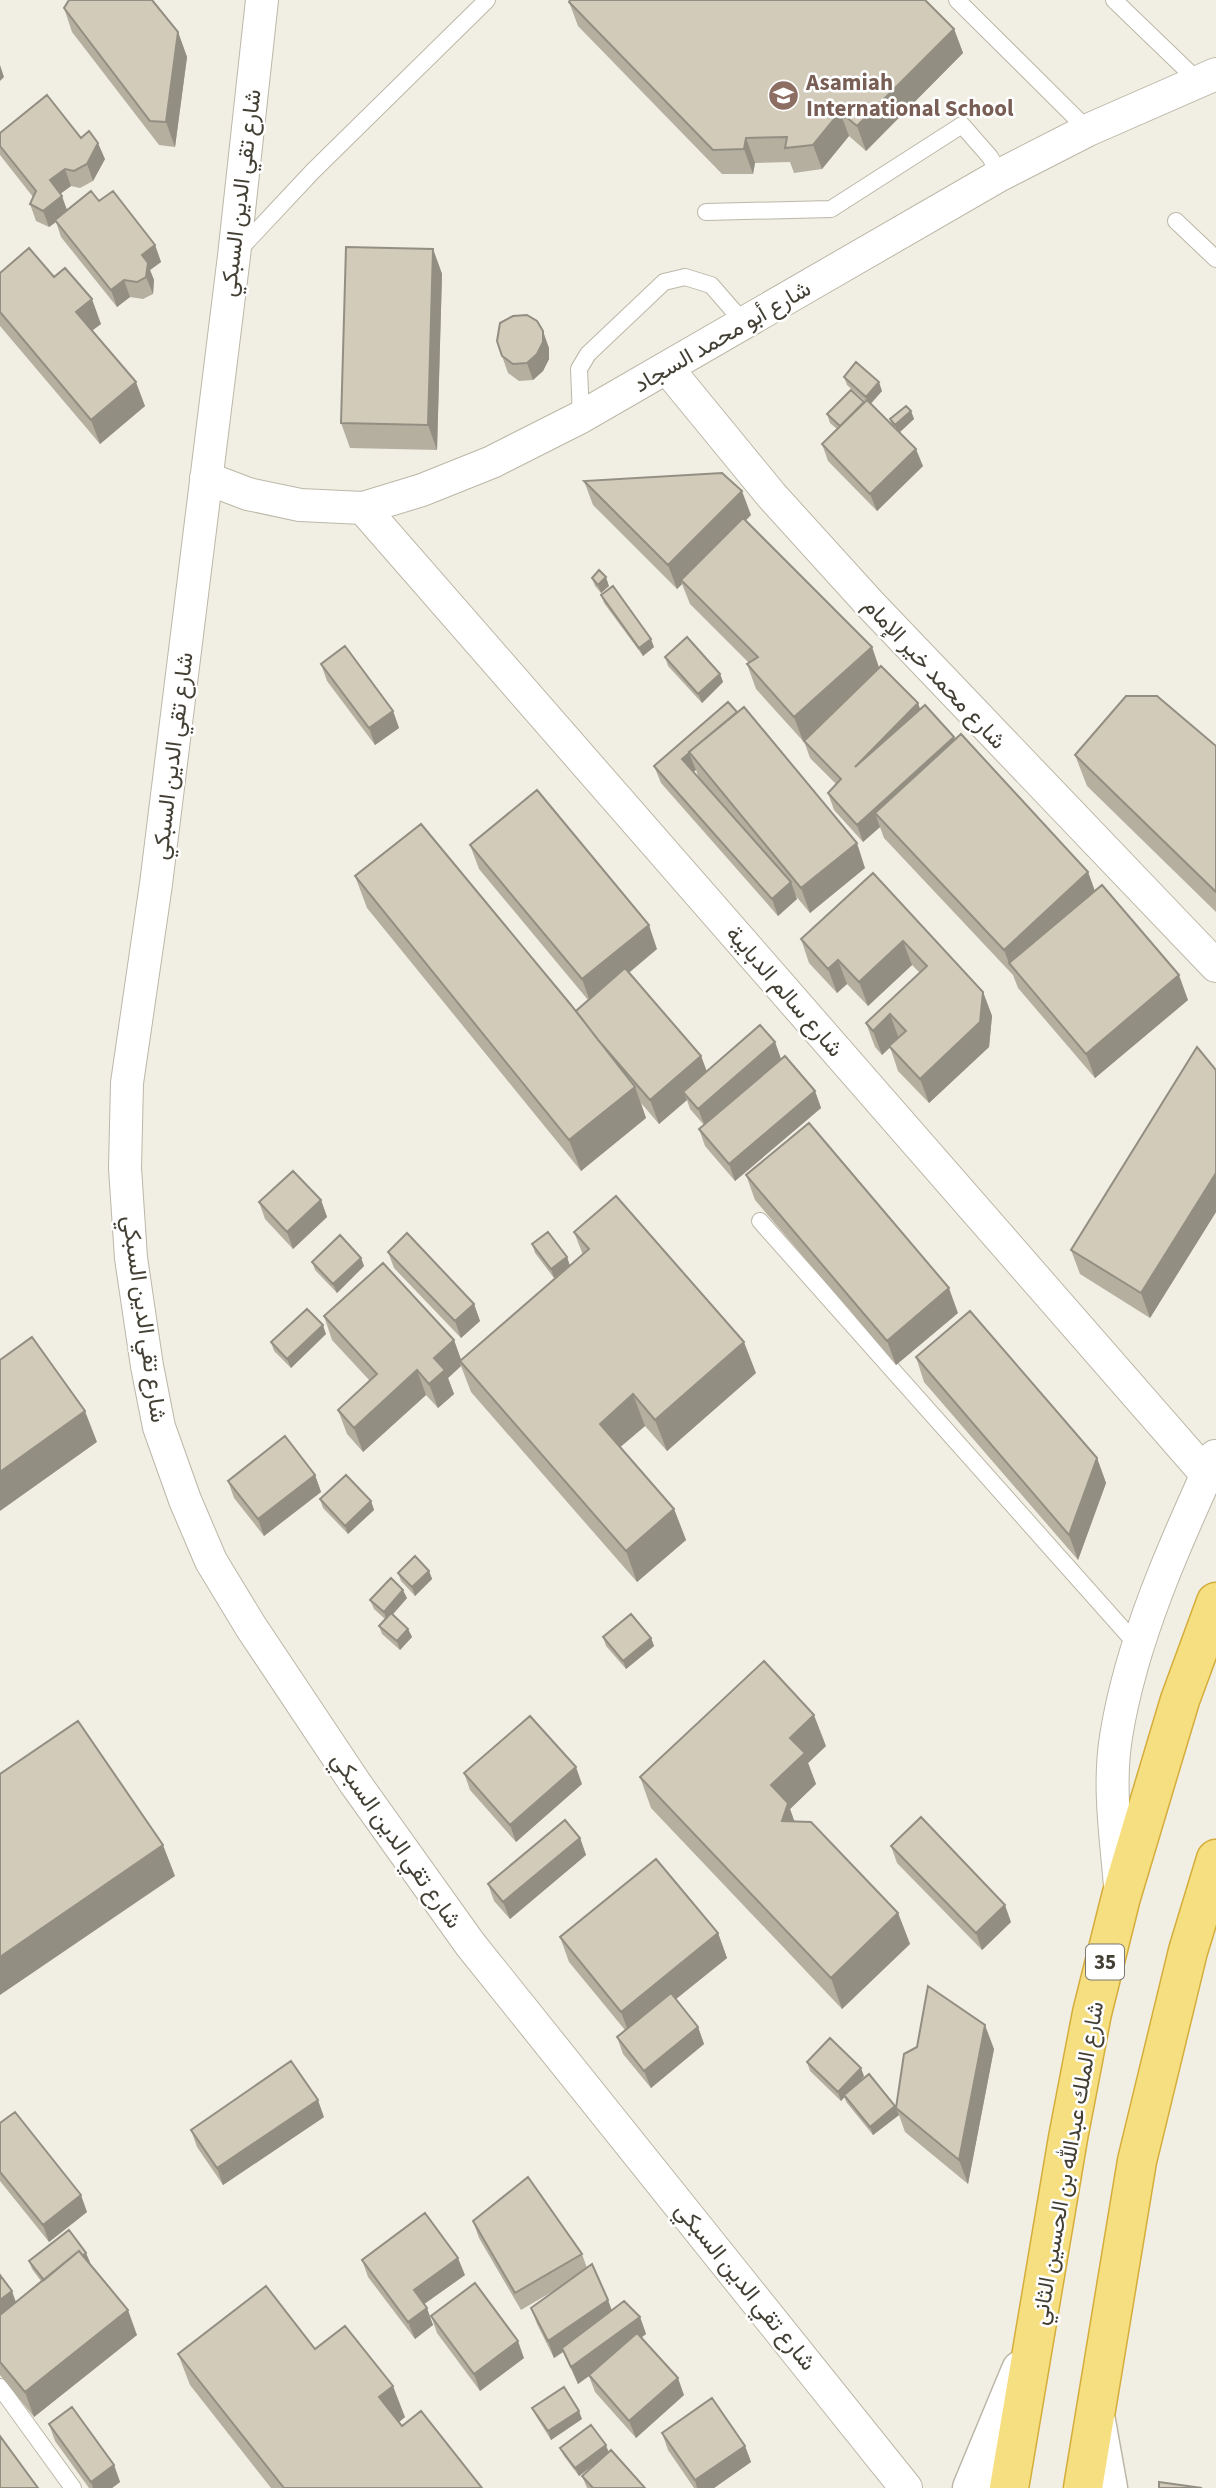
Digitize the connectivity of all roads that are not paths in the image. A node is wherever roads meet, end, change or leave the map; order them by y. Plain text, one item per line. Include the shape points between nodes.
1 (262, 0) edge
2 (487, 0) edge
3 (957, 0) edge
4 (1114, 0) edge
5 (1207, 77) edge
6 (1088, 130) junction
7 (1000, 175) junction
8 (706, 212) dead end
9 (1176, 220) dead end
10 (234, 256) junction
11 (1216, 259) edge
12 (745, 324) junction
13 (667, 368) junction
14 (581, 417) junction
15 (206, 478) junction
16 (363, 508) junction
17 (1216, 966) edge
18 (760, 1221) edge
19 (1211, 1464) edge
20 (1216, 1602) edge
21 (1139, 1646) junction
22 (1216, 1859) edge
23 (1121, 1897) junction
24 (1037, 2332) junction
25 (0, 2387) edge
26 (1094, 2414) junction
27 (73, 2488) edge
28 (906, 2488) edge
29 (972, 2488) edge
30 (1009, 2488) edge
31 (1083, 2488) edge
32 (1108, 2488) edge

1 - 10 street, شارع تقي الدين السبكي
2 - 10 lane via 313,171
3 - 6 lane
4 - 5 lane
5 - 6 street, شارع أبو محمد السجاد
6 - 7 street, شارع أبو محمد السجاد
7 - 8 lane via 962,125 831,209
7 - 12 street, شارع أبو محمد السجاد
9 - 11 lane
10 - 15 street, شارع تقي الدين السبكي
12 - 13 street, شارع أبو محمد السجاد
12 - 14 lane via 710,285 685,277 664,282 588,354 579,369
13 - 14 street, شارع أبو محمد السجاد
13 - 17 street, شارع محمد خير الإمام via 772,496 870,604
14 - 16 street, شارع أبو محمد السجاد via 492,462
15 - 16 street, شارع أبو محمد السجاد via 247,494 300,505
15 - 28 street, شارع تقي الدين السبكي via 127,1083 125,1168 131,1258 159,1427 211,1561 355,1783 470,1944
16 - 19 street, شارع سالم الدبايبة
18 - 21 lane
19 - 21 street
20 - 23 highway, شارع الملك عبدالله بن الحسين الثاني / 35 via 1180,1700
21 - 23 street via 1116,1738 1112,1795
22 - 26 highway via 1188,1951 1137,2161
23 - 24 highway, شارع الملك عبدالله بن الحسين الثاني / 35 via 1092,2013
24 - 29 street
24 - 30 highway, شارع الملك عبدالله بن الحسين الثاني / 35
25 - 27 lane
26 - 31 highway
26 - 32 street

